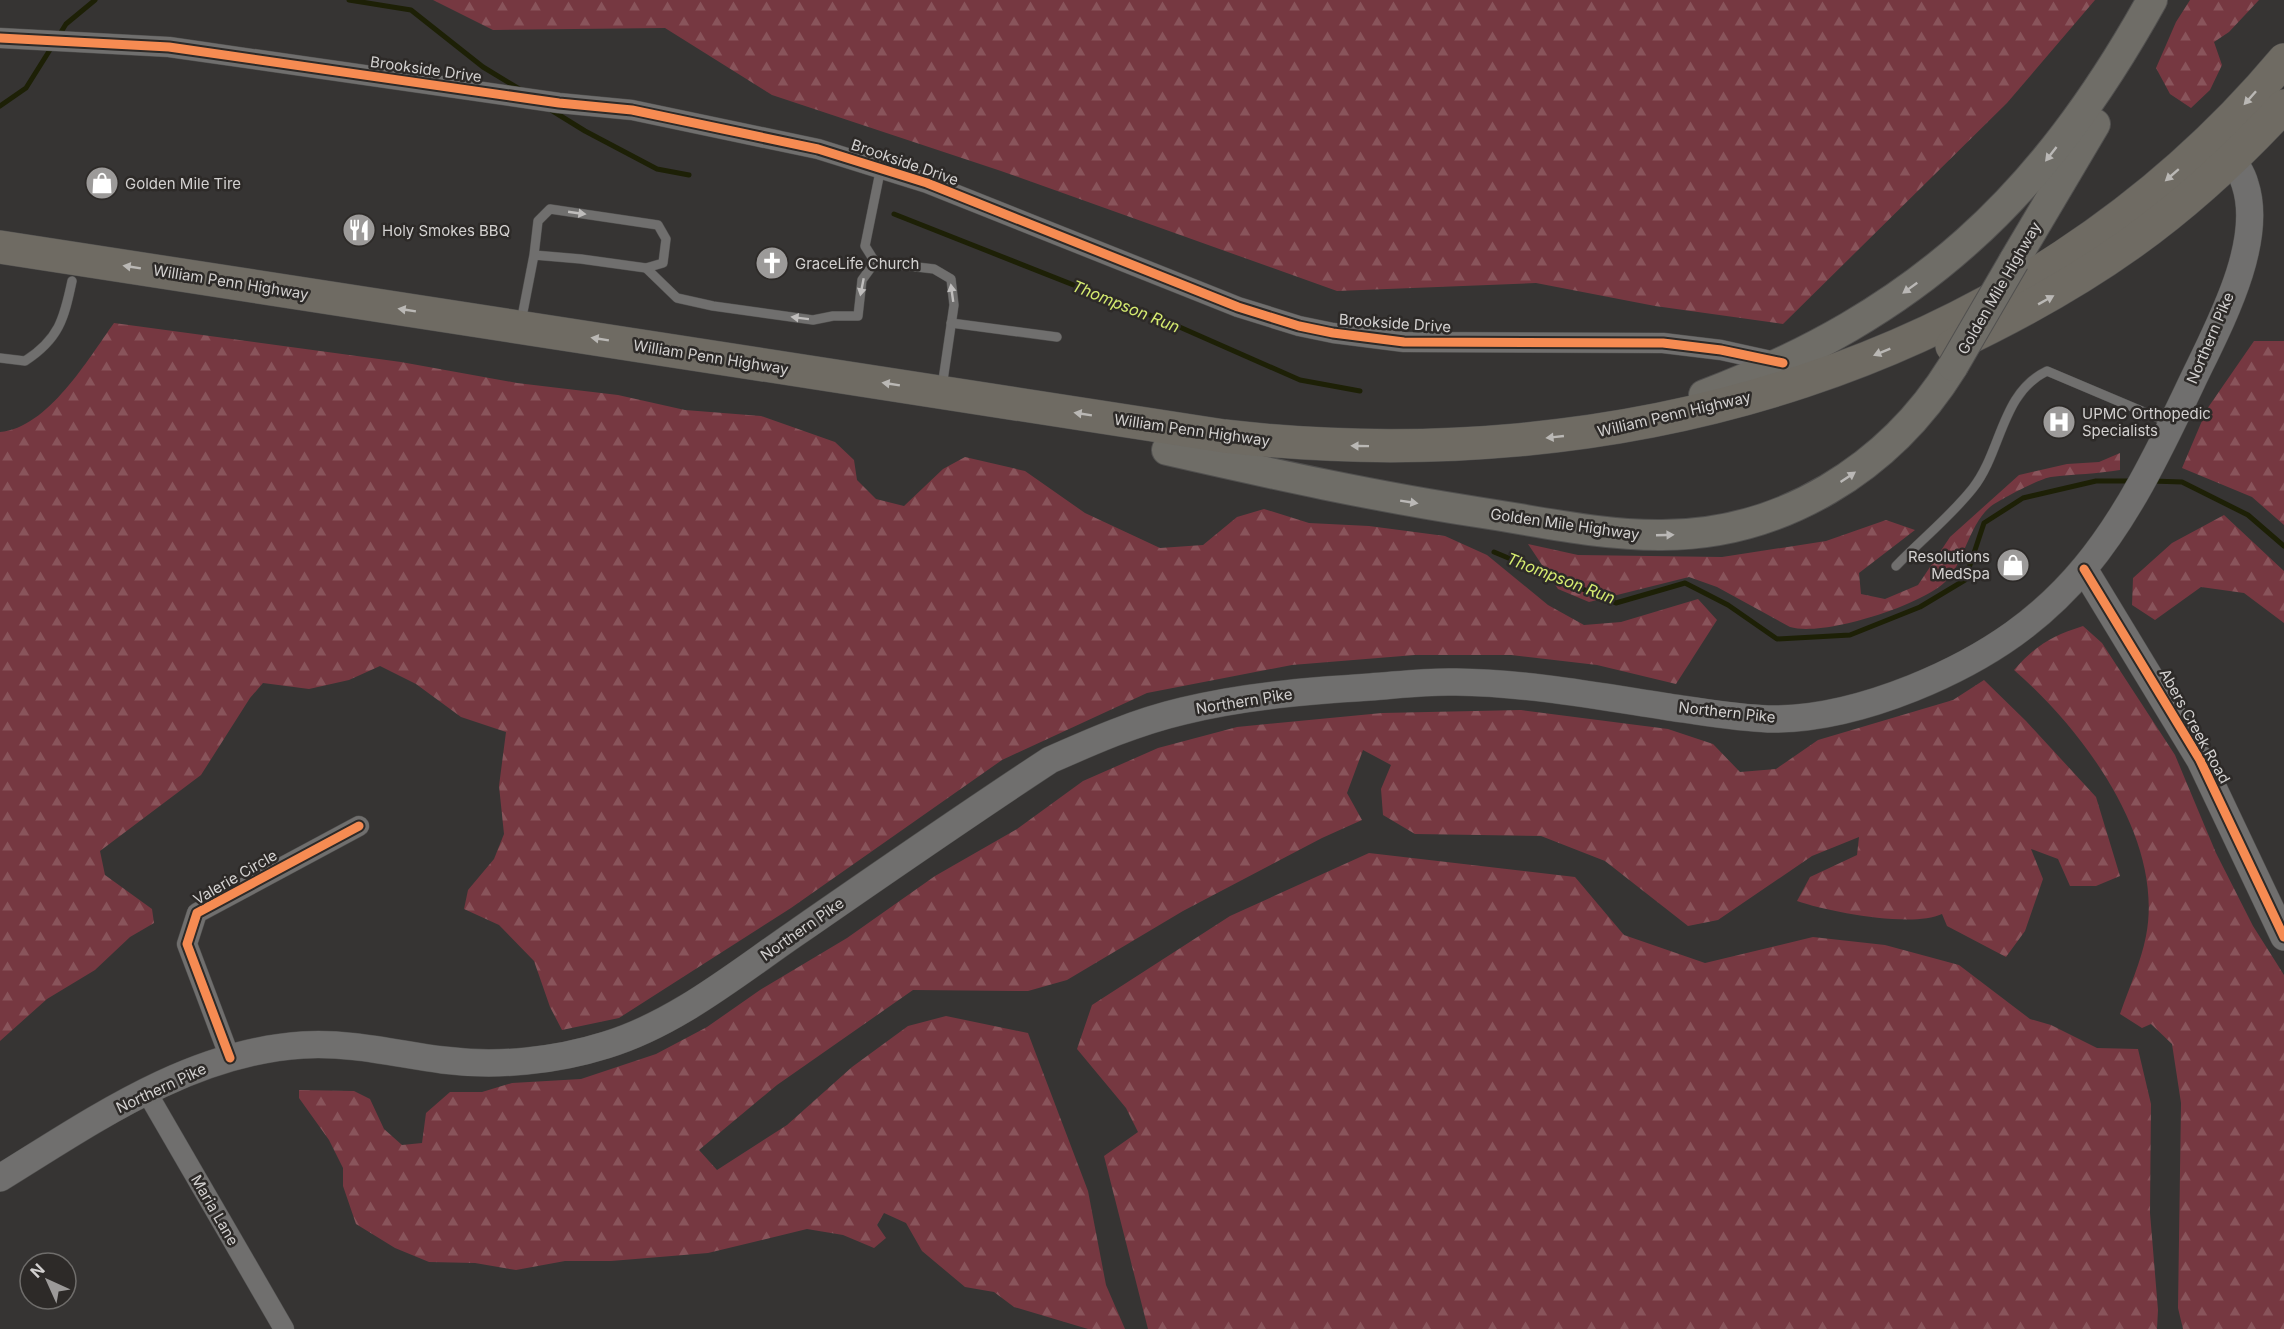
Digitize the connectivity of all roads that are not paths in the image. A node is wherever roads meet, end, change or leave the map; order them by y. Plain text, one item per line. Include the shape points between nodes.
1 (2152, 0) edge
2 (2167, 0) edge
3 (0, 38) edge
4 (2284, 60) edge
5 (2284, 106) edge
6 (2224, 148) junction
7 (881, 167) junction
8 (0, 247) edge
9 (534, 255) junction
10 (875, 262) junction
11 (646, 268) junction
12 (0, 270) edge
13 (72, 281) junction
14 (951, 323) junction
15 (520, 327) junction
16 (1057, 337) dead end
17 (0, 358) edge
18 (1783, 363) junction
19 (941, 392) junction
20 (2172, 424) junction
21 (1613, 429) junction
22 (1167, 450) junction
23 (1896, 566) dead end
24 (2084, 569) junction
25 (359, 826) dead end
26 (2284, 937) edge
27 (230, 1058) junction
28 (146, 1091) junction
29 (0, 1178) edge
30 (284, 1329) edge

1 -> 18 main road via 2078,119 2000,212 1891,301
22 -> 2 main road, Golden Mile Highway, bridge via 1377,497 1613,532 1687,534 1780,513 1844,480 1881,453 1914,420 1953,366
3 - 7 street, Brookside Drive via 169,47 632,110 818,149
4 -> 6 highway, William Penn Highway
5 - 6 highway, William Penn Highway
6 - 20 main road, Northern Pike via 2246,186 2251,217 2249,242
6 -> 21 highway, William Penn Highway via 2169,177 2103,231 2020,285 1932,331 1801,382 1705,410
22 -> 6 highway, William Penn Highway via 1270,464 1421,469 1568,459 1711,432 1853,389 2031,308 2132,245 2179,208
7 - 10 lane via 865,246
7 - 18 street, Brookside Drive via 1238,307 1299,326 1404,342 1664,343
15 -> 8 highway, William Penn Highway
9 - 11 lane
9 -> 11 lane via 537,221 549,208 658,225 666,239 663,263
9 - 15 lane
10 -> 11 lane via 862,280 858,316 813,320 677,298
14 -> 10 lane via 951,279 934,269
12 - 13 highway, William Penn Highway
13 - 17 lane via 64,318 55,335 25,361
13 - 22 highway, William Penn Highway
14 - 16 lane
14 - 19 lane
19 -> 15 highway, William Penn Highway
18 - 21 main road
21 -> 19 highway, William Penn Highway via 1464,445 1323,445 1224,436
20 - 23 lane via 2047,371 2036,376 2011,405 1989,466 1972,489
20 - 24 main road, Northern Pike via 2113,531
24 - 26 main road, Abers Creek Road via 2200,760
24 - 27 main road, Northern Pike via 2035,619 1995,648 1896,695 1835,713 1769,719 1538,687 1455,681 1291,692 1183,711 1112,732 1050,760 711,992 647,1029 606,1045 529,1061 488,1063 348,1045 304,1045
25 - 27 street, Valerie Circle via 197,913 187,944
27 - 28 main road, Northern Pike
28 - 29 main road, Northern Pike
28 - 30 street, Maria Lane

